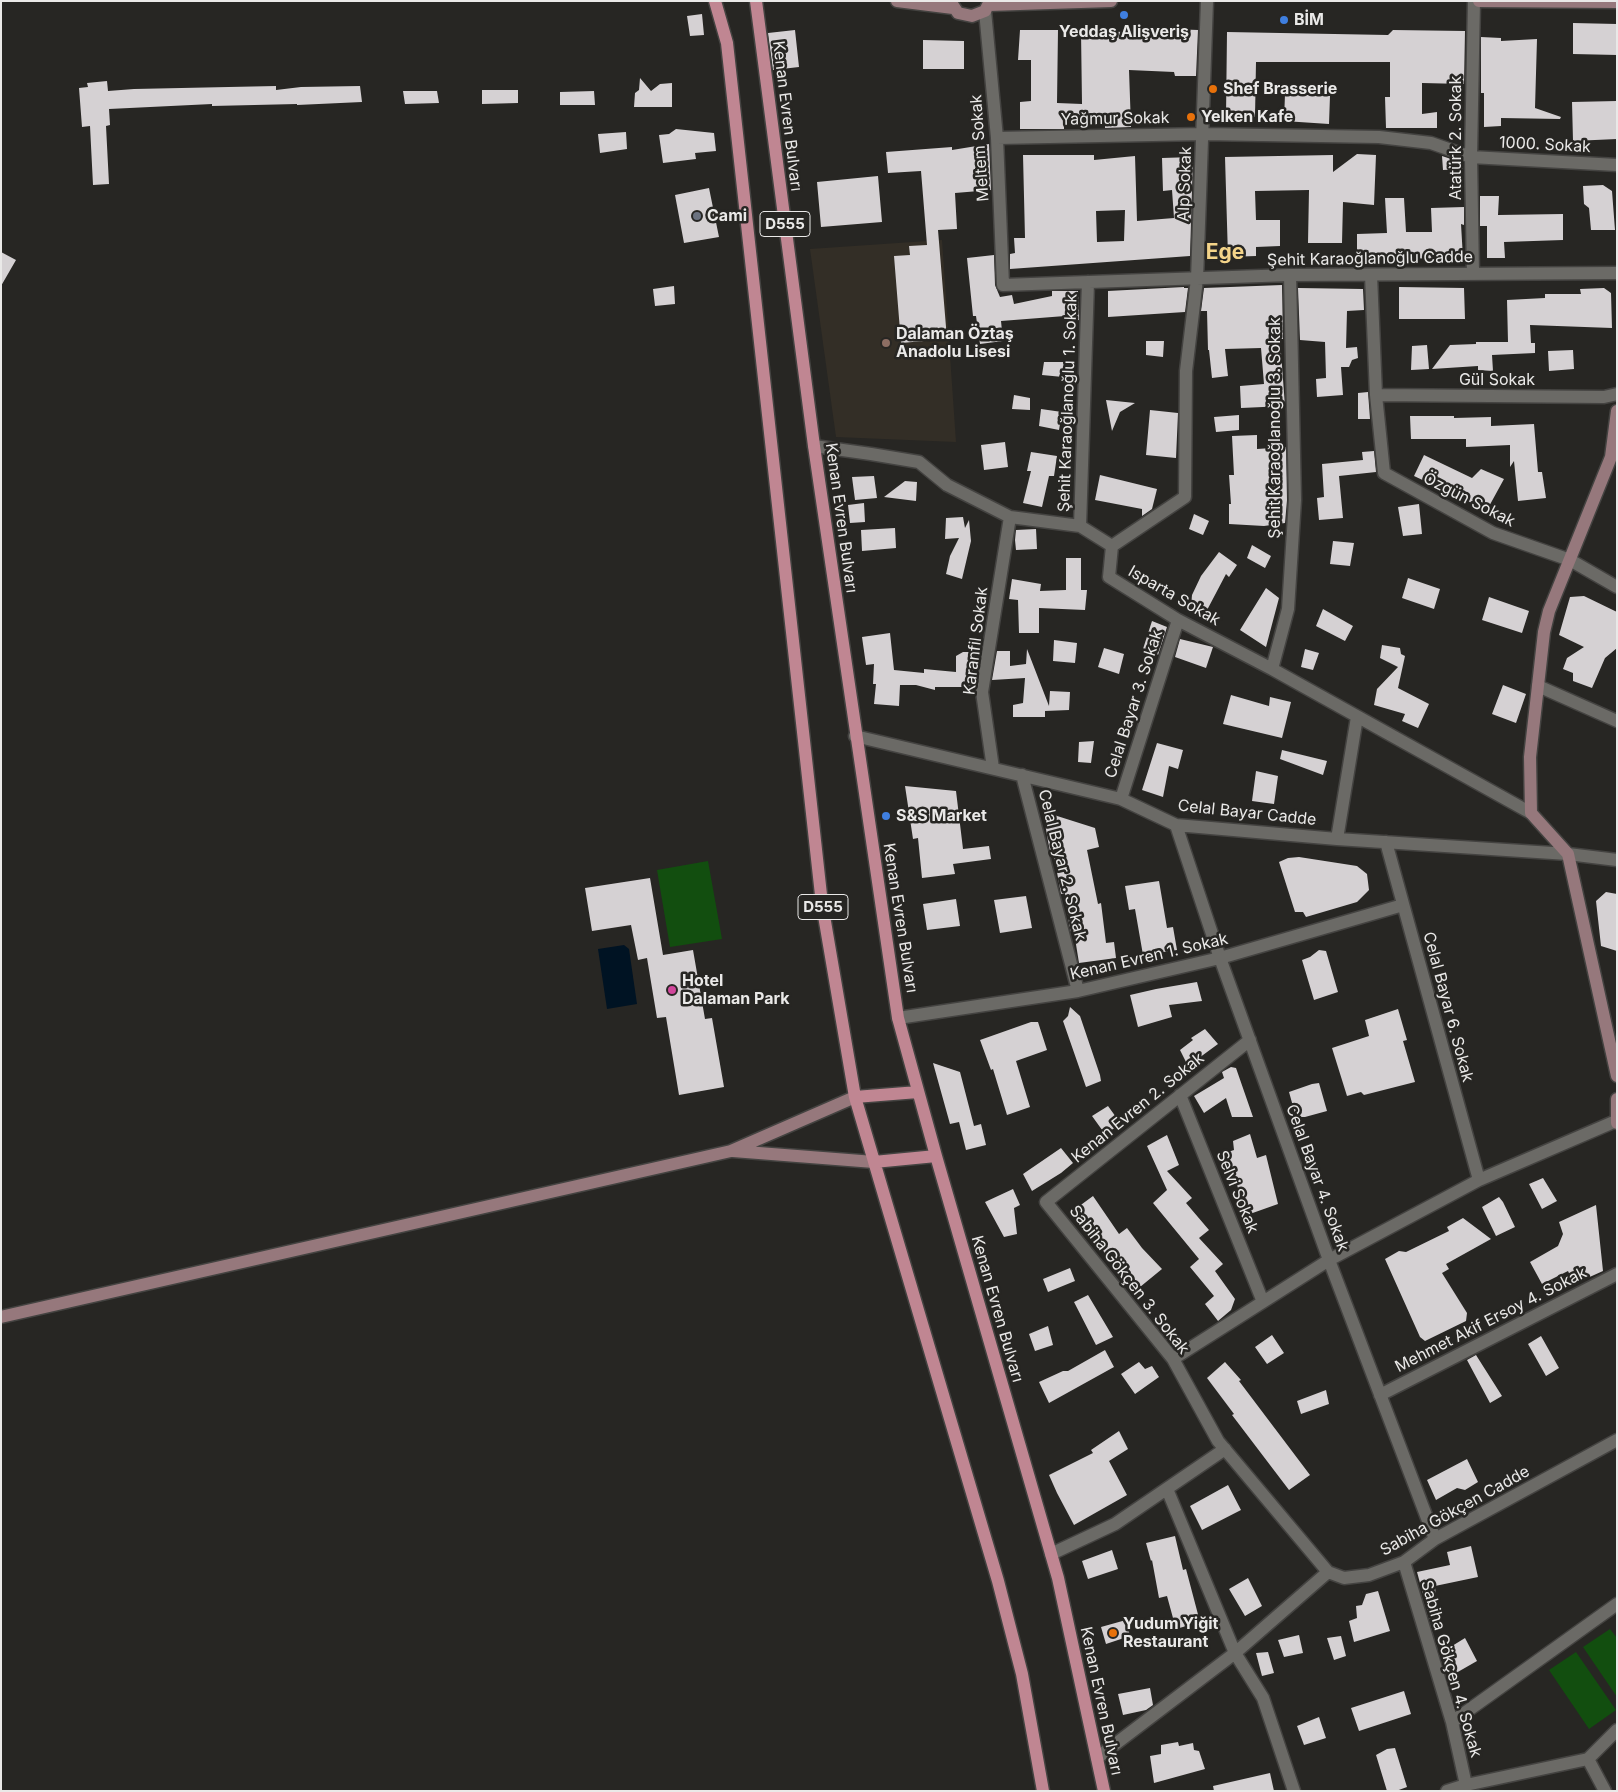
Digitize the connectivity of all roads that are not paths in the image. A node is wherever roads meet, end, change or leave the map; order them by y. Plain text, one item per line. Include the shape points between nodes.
1 (715, 1) edge
2 (756, 1) edge
3 (897, 1) edge
4 (1111, 1) edge
5 (1207, 1) edge
6 (1474, 1) edge
7 (1478, 1) edge
8 (1617, 2) edge
9 (951, 4) edge
10 (988, 6) edge
11 (1204, 134) junction
12 (997, 138) junction
13 (1471, 158) junction
14 (1617, 165) edge
15 (1617, 273) edge
16 (1473, 274) junction
17 (1290, 275) junction
18 (1371, 275) junction
19 (1198, 279) junction
20 (1088, 282) junction
21 (1003, 284) joint
22 (1617, 394) edge
23 (1376, 395) junction
24 (1617, 411) edge
25 (814, 446) junction
26 (1010, 517) junction
27 (1080, 526) junction
28 (1112, 546) junction
29 (1570, 560) junction
30 (1617, 587) edge
31 (1178, 620) junction
32 (1272, 669) junction
33 (1538, 686) junction
34 (1357, 716) junction
35 (1617, 721) edge
36 (855, 736) junction
37 (993, 768) junction
38 (1022, 775) junction
39 (1121, 799) junction
40 (1531, 813) junction
41 (1176, 825) junction
42 (1337, 839) junction
43 (1386, 842) junction
44 (1568, 854) junction
45 (1617, 860) edge
46 (1403, 905) junction
47 (1220, 958) junction
48 (1078, 991) junction
49 (898, 1018) junction
50 (1250, 1040) junction
51 (1617, 1076) edge
52 (918, 1092) junction
53 (1180, 1094) junction
54 (855, 1097) junction
55 (1617, 1099) edge
56 (1617, 1122) edge
57 (731, 1151) junction
58 (936, 1156) junction
59 (874, 1162) junction
60 (1479, 1180) junction
61 (1046, 1202) joint
62 (1329, 1260) junction
63 (1617, 1274) edge
64 (1264, 1302) junction
65 (1, 1318) edge
66 (1173, 1359) junction
67 (1380, 1395) junction
68 (1617, 1440) edge
69 (1225, 1449) junction
70 (1166, 1489) junction
71 (1435, 1539) junction
72 (1051, 1554) junction
73 (1404, 1562) junction
74 (1328, 1572) junction
75 (1617, 1604) edge
76 (1235, 1653) junction
77 (1452, 1722) junction
78 (1617, 1730) edge
79 (1097, 1758) junction
80 (1588, 1759) junction
81 (1466, 1785) junction
82 (1043, 1791) edge
83 (1104, 1791) edge
84 (1294, 1791) edge
85 (1447, 1791) edge
86 (1605, 1791) edge

1 - 54 main road, D555 via 727,43 822,904
2 - 25 main road, Kenan Evren Bulvarı / D555
3 - 9 street
4 - 10 street
5 - 11 street, Alp Sokak
6 - 13 street, Atatürk 2. Sokak
7 - 8 street
9 - 10 street via 958,13 972,16
10 - 12 street, Meltem Sokak
11 - 12 street, Yağmur Sokak
11 - 13 street, Yağmur Sokak via 1379,137 1432,143
11 - 19 street, Alp Sokak
12 - 21 street, Meltem Sokak
13 - 14 street, 1000. Sokak
13 - 16 street, Atatürk 2. Sokak
15 - 16 street, Şehit Karaoğlanoğlu Cadde
16 - 18 street, Şehit Karaoğlanoğlu Cadde
17 - 18 street, Şehit Karaoğlanoğlu Cadde
17 - 19 street, Şehit Karaoğlanoğlu Cadde
17 - 32 street, Şehit Karaoğlanoğlu 3. Sokak via 1295,500 1288,609
18 - 23 street
19 - 20 street, Şehit Karaoğlanoğlu Cadde
19 - 28 street, Alp Sokak via 1186,371 1185,497
20 - 21 street, Şehit Karaoğlanoğlu Cadde
20 - 27 street, Şehit Karaoğlanoğlu 1. Sokak
22 - 23 street, Gül Sokak via 1604,397
23 - 29 street, Özgün Sokak via 1384,473 1493,534
24 - 29 street via 1611,457
25 - 26 street via 919,462 947,484
25 - 36 main road, Kenan Evren Bulvarı / D555
26 - 27 street
26 - 37 street, Karanfil Sokak via 982,692
27 - 28 street
28 - 31 street, Isparta Sokak via 1109,576
29 - 30 street, Özgün Sokak
29 - 33 street via 1549,611
31 - 32 street, Isparta Sokak
31 - 39 street, Celal Bayar 3. Sokak
32 - 34 street, Isparta Sokak
33 - 35 street
33 - 40 street via 1530,757
34 - 40 street, Isparta Sokak
34 - 42 street
36 - 37 street, Celal Bayar Cadde
36 - 49 main road, Kenan Evren Bulvarı / D555
37 - 38 street, Celal Bayar Cadde
38 - 39 street, Celal Bayar Cadde
38 - 48 street, Celal Bayar 2. Sokak
39 - 41 street, Celal Bayar Cadde
40 - 44 street
41 - 42 street, Celal Bayar Cadde
41 - 47 street, Celal Bayar 4. Sokak
42 - 43 street, Celal Bayar Cadde
43 - 44 street, Celal Bayar Cadde
43 - 46 street, Celal Bayar 6. Sokak
44 - 45 street, Celal Bayar Cadde
44 - 51 street
46 - 47 street, Kenan Evren 1. Sokak
46 - 60 street, Celal Bayar 6. Sokak
47 - 48 street, Kenan Evren 1. Sokak
47 - 50 street, Celal Bayar 4. Sokak
48 - 49 street, Kenan Evren 1. Sokak
49 - 52 main road, Kenan Evren Bulvarı / D555
50 - 53 street, Kenan Evren 2. Sokak
50 - 62 street, Celal Bayar 4. Sokak
52 - 54 main road
52 - 58 main road, Kenan Evren Bulvarı / D555
53 - 61 street, Kenan Evren 2. Sokak
53 - 64 street, Selvi Sokak
54 - 57 street
54 - 59 main road, D555
55 - 56 street
56 - 60 street
57 - 59 street
57 - 65 street
58 - 59 main road
58 - 72 main road, Kenan Evren Bulvarı / D555
59 - 82 main road, D555 via 998,1582 1022,1674
60 - 62 street
61 - 66 street, Sabiha Gökçen 3. Sokak
62 - 64 street
62 - 67 street, Celal Bayar 4. Sokak
63 - 67 street, Mehmet Akif Ersoy 4. Sokak
64 - 66 street
66 - 69 street, Sabiha Gökçen 3. Sokak
67 - 71 street, Celal Bayar 4. Sokak
68 - 71 street, Sabiha Gökçen Cadde
69 - 70 street
69 - 74 street, Sabiha Gökçen 3. Sokak
70 - 72 street via 1115,1524
70 - 76 street
71 - 73 street, Sabiha Gökçen Cadde
72 - 79 main road, Kenan Evren Bulvarı / D555
73 - 74 street, Sabiha Gökçen Cadde via 1369,1575 1344,1578
73 - 77 street, Sabiha Gökçen 4. Sokak
74 - 76 street
75 - 77 street
76 - 79 street
76 - 84 street via 1263,1698
77 - 81 street, Sabiha Gökçen 4. Sokak
78 - 80 street
79 - 83 main road, Kenan Evren Bulvarı / D555
80 - 81 street
80 - 86 street
81 - 85 street

